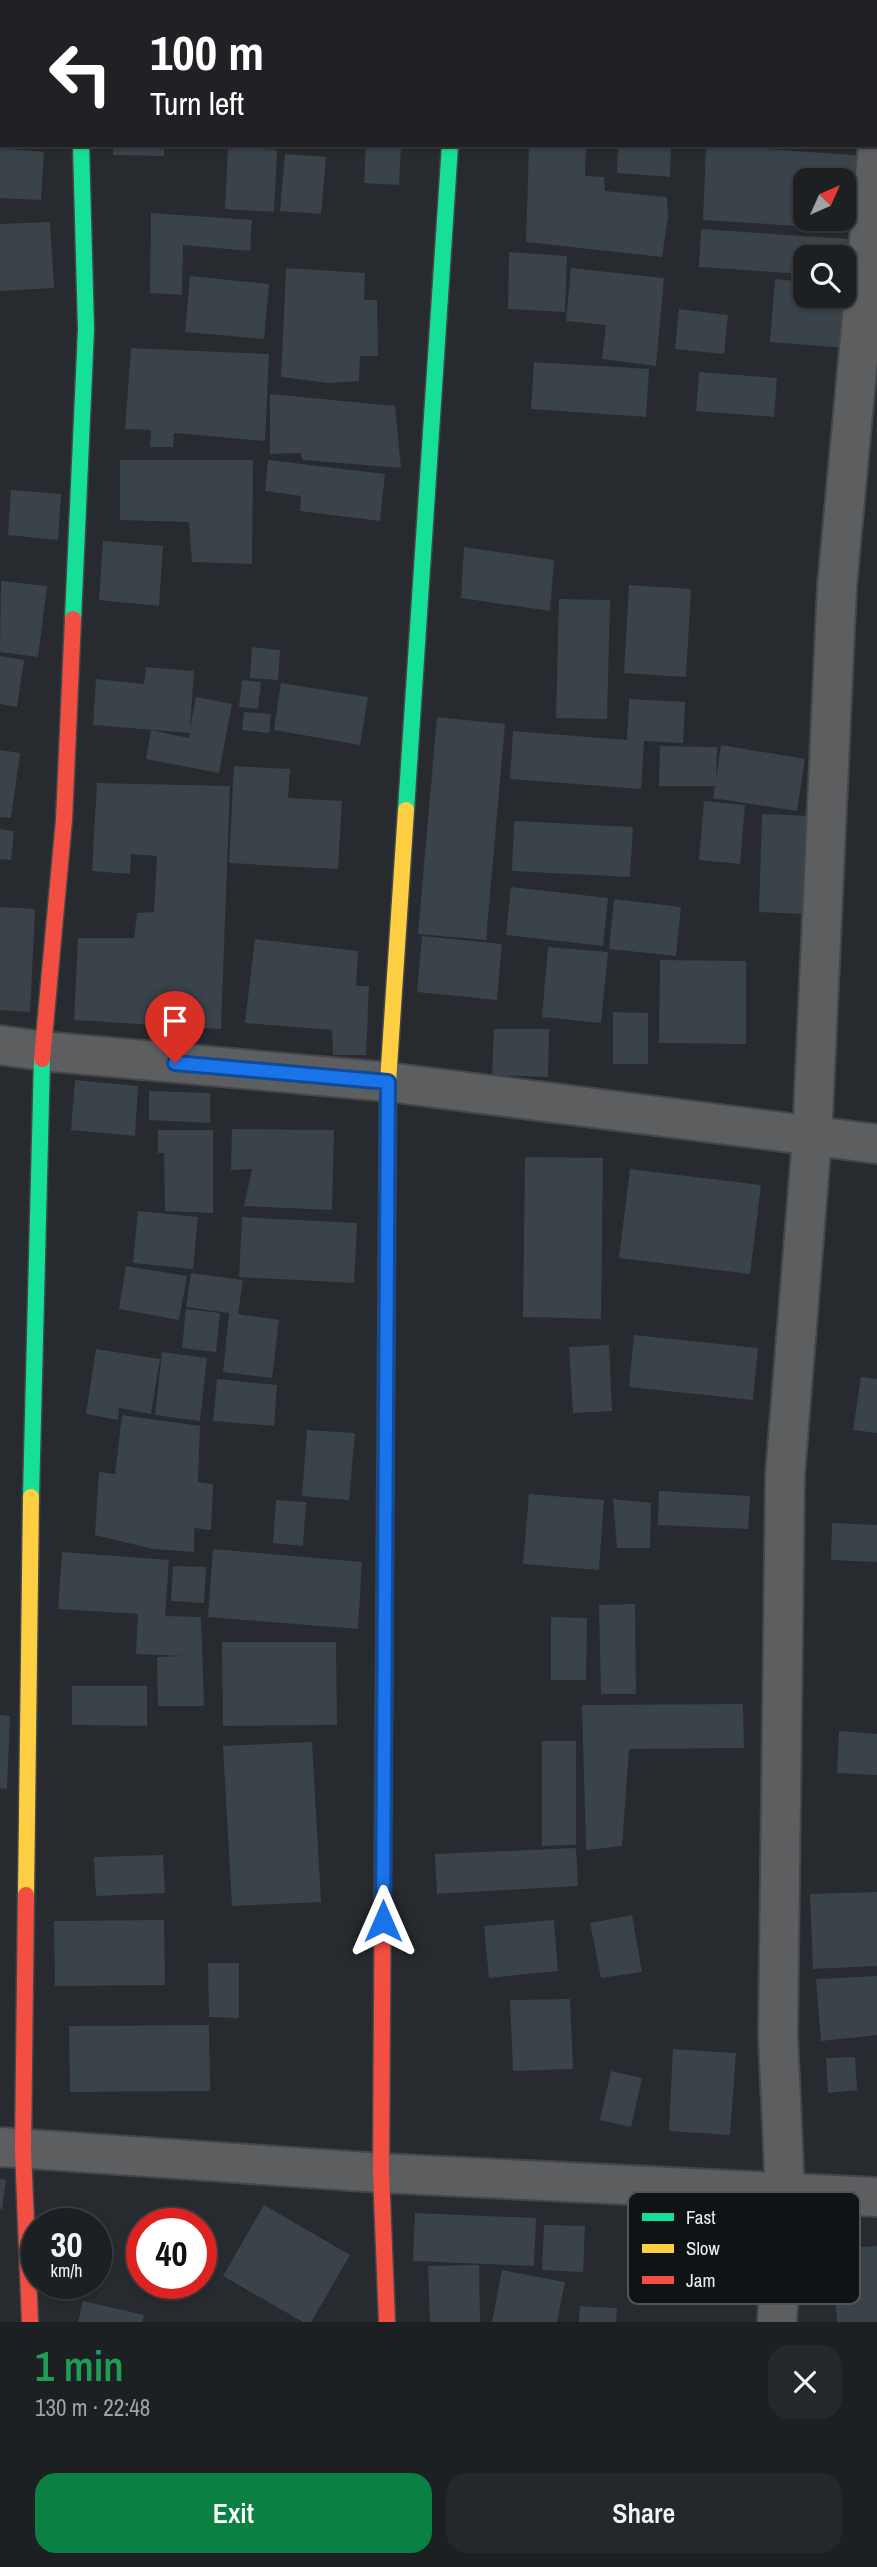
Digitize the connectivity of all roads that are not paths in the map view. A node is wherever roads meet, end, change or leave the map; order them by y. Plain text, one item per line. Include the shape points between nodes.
1 (81, 147) edge
2 (450, 147) edge
3 (877, 155) edge
4 (0, 1045) edge
5 (42, 1051) junction
6 (388, 1082) junction
7 (812, 1138) junction
8 (877, 1144) edge
9 (11, 2149) edge
10 (381, 2173) junction
11 (765, 2192) edge
12 (785, 2192) edge
13 (777, 2304) edge
14 (30, 2322) edge
15 (387, 2322) edge
16 (776, 2322) edge

1 - 5 street via 86,329 64,820
2 - 6 street
3 - 7 street via 837,586
4 - 5 street
5 - 6 street
5 - 9 street
6 - 7 street
6 - 10 street
7 - 8 street
7 - 12 street via 785,1475 778,2035
9 - 10 street
9 - 14 street
10 - 11 street
10 - 15 street
13 - 16 street

